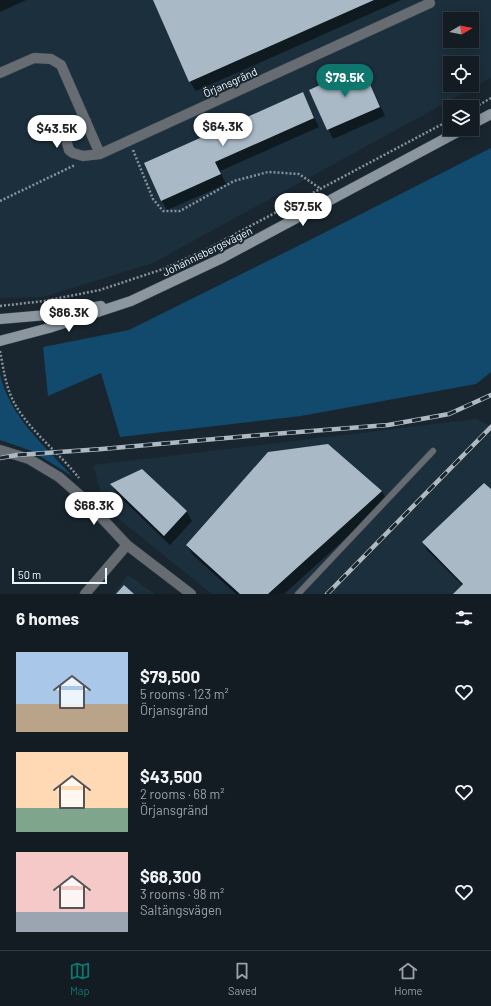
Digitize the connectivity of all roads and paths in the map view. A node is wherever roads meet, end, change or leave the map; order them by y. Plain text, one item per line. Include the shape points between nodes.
1 (430, 4) dead end
2 (0, 72) edge
3 (491, 98) edge
4 (479, 105) edge
5 (491, 114) edge
6 (479, 120) edge
7 (86, 121) junction
8 (443, 124) edge
9 (449, 136) edge
10 (129, 141) junction
11 (100, 154) junction
12 (78, 163) dead end
13 (322, 189) junction
14 (0, 201) edge
15 (131, 301) junction
16 (0, 306) edge
17 (0, 319) edge
18 (0, 341) edge
19 (0, 350) edge
20 (0, 450) edge
21 (433, 451) dead end
22 (83, 498) junction
23 (128, 545) junction
24 (85, 594) edge
25 (192, 594) edge
26 (298, 594) edge

1 - 10 street, Örjansgränd
2 - 7 street via 34,58 51,59 61,65
3 - 4 path
5 - 6 main road
7 - 11 street
7 - 11 street via 70,128 67,134 69,150 83,156
8 - 13 path
9 - 15 main road, Johannisbergsvägen via 220,259
10 - 11 street, Örjansgränd
10 - 13 path via 153,199 163,212 180,211 234,181 268,172 299,174
12 - 14 path
13 - 16 path via 163,269 100,290 44,301
15 - 17 main road, Johannisbergsvägen
15 - 18 main road, Johannisbergsvägen
19 - 22 path via 5,381 17,407 85,487
20 - 22 street via 41,465
21 - 26 lane
22 - 23 street
23 - 24 street
23 - 25 street

